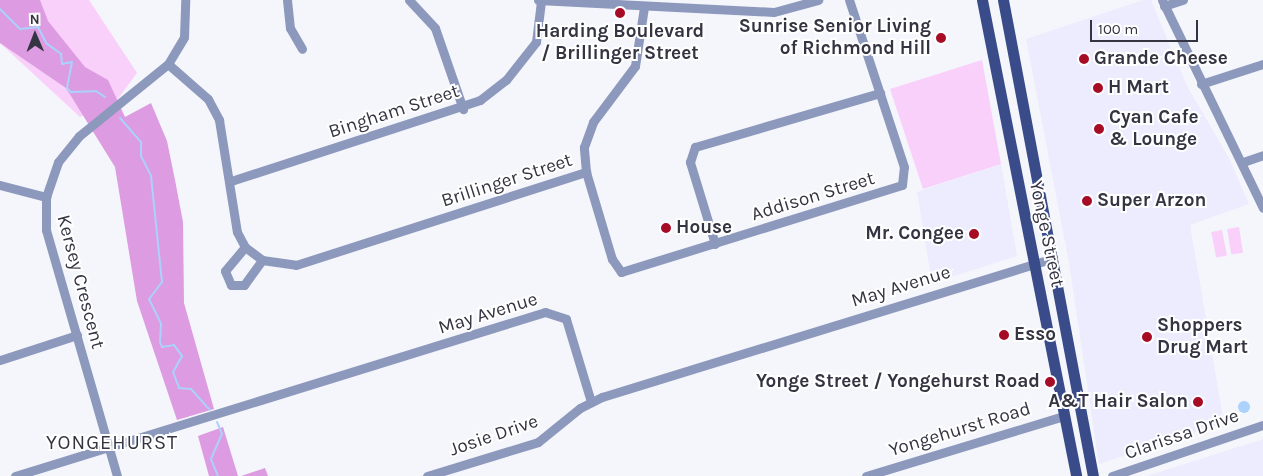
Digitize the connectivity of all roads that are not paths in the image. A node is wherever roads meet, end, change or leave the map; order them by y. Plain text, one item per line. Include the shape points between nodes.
1 (185, 0) edge
2 (287, 0) edge
3 (409, 0) edge
4 (818, 0) edge
5 (849, 0) edge
6 (982, 0) edge
7 (1003, 0) edge
8 (1183, 0) edge
9 (539, 1) edge
10 (1163, 3) edge
11 (644, 7) junction
12 (302, 49) dead end
13 (168, 64) junction
14 (1263, 64) edge
15 (1201, 84) junction
16 (880, 93) junction
17 (463, 109) junction
18 (1263, 155) edge
19 (1244, 162) junction
20 (586, 172) junction
21 (231, 181) junction
22 (0, 184) edge
23 (46, 196) junction
24 (1263, 208) edge
25 (716, 244) junction
26 (245, 246) junction
27 (1053, 258) junction
28 (262, 260) junction
29 (1033, 264) junction
30 (77, 335) junction
31 (0, 360) edge
32 (591, 402) junction
33 (1064, 416) junction
34 (1263, 425) edge
35 (110, 446) junction
36 (15, 476) edge
37 (118, 476) edge
38 (427, 476) edge
39 (866, 476) edge
40 (1076, 476) edge
41 (1093, 476) edge
42 (1112, 476) edge

1 - 13 street, Kersey Crescent via 184,37
2 - 12 street via 290,28
3 - 17 street via 435,28
4 - 11 street via 774,12
5 - 16 street, Addison Street
6 - 29 main road, Yonge Street
7 - 27 main road, Yonge Street
8 - 10 street
9 - 11 street
9 - 17 street, Bingham Street via 536,42 506,80
10 - 15 street
11 - 20 street, Brillinger Street via 635,66 593,122 584,147
13 - 21 street via 215,110
13 - 23 street, Kersey Crescent via 71,145 54,171
14 - 15 street
15 - 19 street
16 - 25 street, Addison Street via 906,176 902,185
16 - 25 street via 695,147 690,162
17 - 21 street, Bingham Street
18 - 19 street
19 - 24 street
20 - 25 street, Addison Street via 618,271 637,271
20 - 28 street, Brillinger Street via 296,265
21 - 26 street via 237,232
22 - 23 street
23 - 30 street, Kersey Crescent via 46,230
26 - 28 street
26 - 28 street via 225,271 231,285 244,285
27 - 29 street, May Avenue
27 - 41 main road, Yonge Street
29 - 32 street, May Avenue
29 - 33 main road, Yonge Street
30 - 31 street
30 - 35 street, Kersey Crescent
32 - 35 street, May Avenue via 566,320 545,312
32 - 38 street, Josie Drive via 538,442
33 - 39 street, Yongehurst Road
33 - 40 main road, Yonge Street
34 - 42 street, Clarissa Drive
35 - 36 street, May Avenue
35 - 37 street, Kersey Crescent

